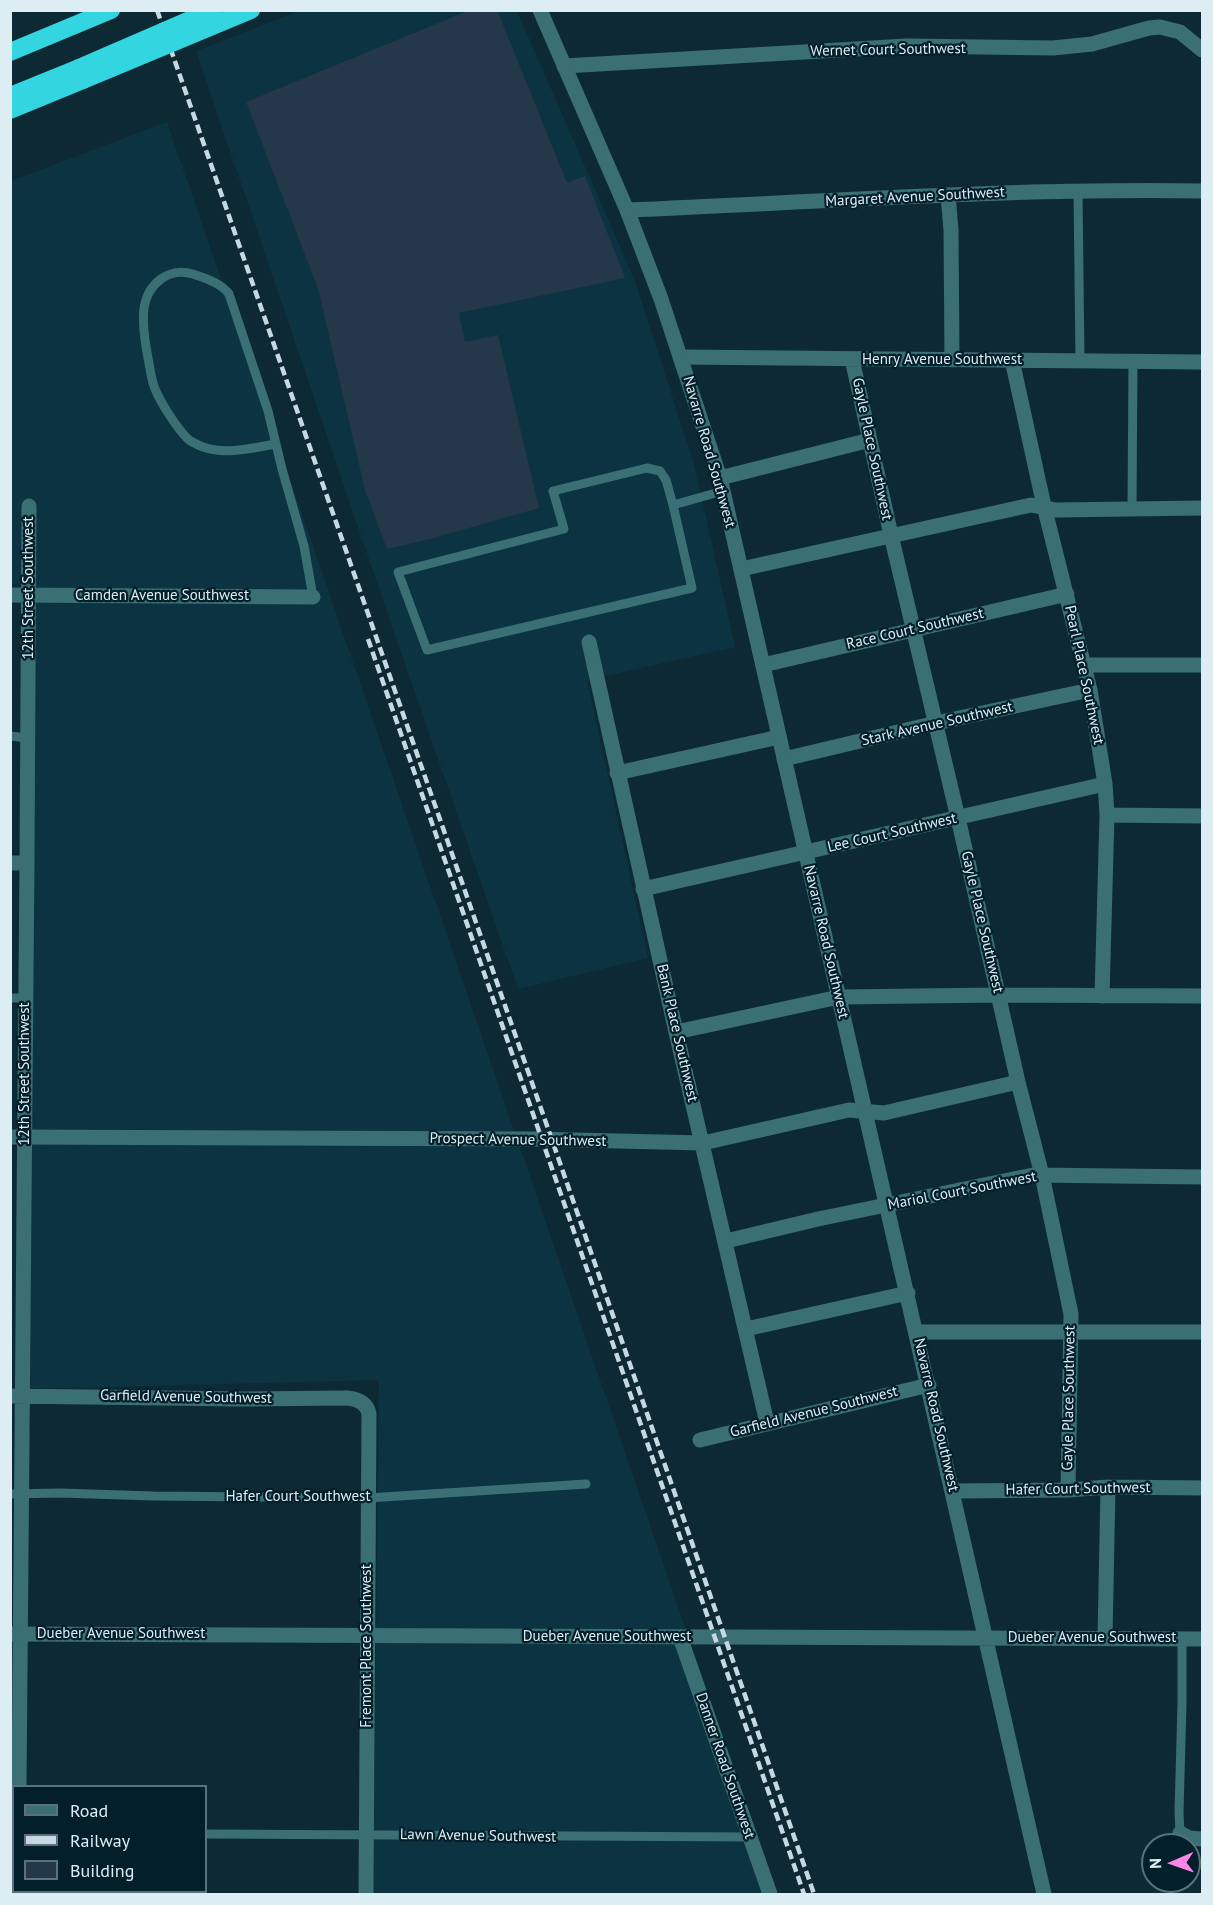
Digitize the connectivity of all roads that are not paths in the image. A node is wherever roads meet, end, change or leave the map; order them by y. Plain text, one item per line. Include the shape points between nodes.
1 (111, 10) edge
2 (213, 10) edge
3 (251, 10) edge
4 (540, 10) edge
5 (1203, 50) edge
6 (10, 52) edge
7 (564, 66) junction
8 (81, 74) junction
9 (10, 96) edge
10 (10, 110) edge
11 (1078, 191) junction
12 (1203, 191) edge
13 (948, 195) junction
14 (627, 210) junction
15 (681, 357) junction
16 (852, 359) junction
17 (952, 360) junction
18 (1012, 360) junction
19 (1080, 361) junction
20 (1132, 362) junction
21 (1203, 362) edge
22 (870, 441) junction
23 (276, 444) junction
24 (722, 484) junction
25 (673, 505) junction
26 (29, 506) dead end
27 (1044, 506) junction
28 (1132, 508) junction
29 (1203, 508) edge
30 (891, 535) junction
31 (741, 569) junction
32 (1067, 594) junction
33 (10, 596) edge
34 (29, 596) junction
35 (313, 597) joint
36 (913, 629) junction
37 (589, 642) dead end
38 (763, 665) junction
39 (1084, 665) junction
40 (1203, 665) edge
41 (1090, 690) junction
42 (936, 723) junction
43 (10, 736) edge
44 (779, 737) junction
45 (28, 738) junction
46 (784, 759) junction
47 (617, 773) junction
48 (1105, 784) junction
49 (1107, 815) junction
50 (1203, 816) edge
51 (958, 818) junction
52 (806, 853) junction
53 (10, 863) edge
54 (27, 863) junction
55 (643, 889) junction
56 (998, 995) junction
57 (1102, 996) junction
58 (1203, 996) edge
59 (839, 997) junction
60 (18, 998) edge
61 (676, 1032) junction
62 (1018, 1082) junction
63 (866, 1112) junction
64 (18, 1137) edge
65 (703, 1143) junction
66 (1042, 1175) junction
67 (1203, 1177) edge
68 (887, 1205) junction
69 (726, 1241) junction
70 (16, 1282) edge
71 (908, 1293) junction
72 (746, 1329) junction
73 (1070, 1331) junction
74 (916, 1332) junction
75 (1203, 1332) edge
76 (929, 1385) junction
77 (16, 1396) edge
78 (361, 1401) joint
79 (767, 1423) junction
80 (700, 1440) dead end
81 (586, 1484) dead end
82 (1108, 1487) junction
83 (1203, 1488) edge
84 (1068, 1490) junction
85 (953, 1491) junction
86 (16, 1494) edge
87 (368, 1498) junction
88 (15, 1634) edge
89 (368, 1635) junction
90 (681, 1637) junction
91 (985, 1637) junction
92 (1105, 1638) junction
93 (1182, 1639) junction
94 (1203, 1639) edge
95 (19, 1785) edge
96 (1180, 1833) edge
97 (207, 1834) edge
98 (366, 1835) junction
99 (750, 1837) junction
100 (366, 1894) edge
101 (770, 1894) edge
102 (1044, 1894) edge

1 - 6 highway
2 - 8 highway, bridge
3 - 8 highway, bridge
4 - 7 street, Navarre Road Southwest
5 - 7 street, Wernet Court Southwest via 1180,32 1160,27 1092,44 1053,48 907,46
7 - 14 street, Navarre Road Southwest
8 - 9 highway
8 - 10 highway
11 - 12 street, Margaret Avenue Southwest
11 - 13 street, Margaret Avenue Southwest
11 - 19 lane
13 - 14 street, Margaret Avenue Southwest
13 - 17 street
14 - 15 street, Navarre Road Southwest
15 - 16 street, Henry Avenue Southwest
15 - 24 street, Navarre Road Southwest
16 - 17 street, Henry Avenue Southwest
16 - 22 street, Gayle Place Southwest
17 - 18 street, Henry Avenue Southwest
18 - 19 street, Henry Avenue Southwest
18 - 27 street, Pearl Place Southwest
19 - 20 street, Henry Avenue Southwest
20 - 21 street, Henry Avenue Southwest
20 - 28 lane
22 - 24 street
22 - 30 street, Gayle Place Southwest
23 - 23 lane via 229,294 206,278 188,273 167,274 157,281 144,306 144,330 154,388 177,424 189,440 205,447 225,451
23 - 35 lane via 304,546
24 - 25 lane
24 - 31 street, Navarre Road Southwest
25 - 25 lane via 692,588 427,650 398,572 564,529 553,491 636,470 660,471
26 - 34 street, 12th Street Southwest
27 - 28 street via 1056,510
27 - 30 street via 1031,504
27 - 32 street, Pearl Place Southwest
28 - 29 street
30 - 31 street
30 - 36 street, Gayle Place Southwest
31 - 38 street, Navarre Road Southwest
32 - 36 street, Race Court Southwest
32 - 39 street, Pearl Place Southwest
33 - 34 street, Camden Avenue Southwest
34 - 35 street, Camden Avenue Southwest
34 - 45 street, 12th Street Southwest
36 - 38 street, Race Court Southwest
36 - 42 street, Gayle Place Southwest
37 - 47 street, Bank Place Southwest
38 - 44 street, Navarre Road Southwest
39 - 40 street
39 - 41 street, Pearl Place Southwest
41 - 42 street, Stark Avenue Southwest
41 - 48 street, Pearl Place Southwest
42 - 46 street, Stark Avenue Southwest
42 - 51 street, Gayle Place Southwest
43 - 45 lane
44 - 46 street, Navarre Road Southwest
44 - 47 street
45 - 54 street, 12th Street Southwest
46 - 52 street, Navarre Road Southwest
47 - 55 street, Bank Place Southwest
48 - 49 street, Pearl Place Southwest
48 - 51 street, Lee Court Southwest
49 - 50 street
49 - 57 street, Pearl Place Southwest
51 - 52 street, Lee Court Southwest
51 - 56 street, Gayle Place Southwest
52 - 55 street, Lee Court Southwest
52 - 59 street, Navarre Road Southwest
53 - 54 street
54 - 60 street, 12th Street Southwest
55 - 61 street, Bank Place Southwest
56 - 57 street
56 - 59 street
56 - 62 street, Gayle Place Southwest
57 - 58 street
59 - 61 street
59 - 63 street, Navarre Road Southwest
60 - 64 street, 12th Street Southwest
61 - 65 street, Bank Place Southwest
62 - 63 street, Prospect Avenue Southwest via 884,1113
62 - 66 street, Gayle Place Southwest
63 - 65 street, Prospect Avenue Southwest via 849,1110
63 - 68 street, Navarre Road Southwest
64 - 65 street, Prospect Avenue Southwest
64 - 70 street, 12th Street Southwest
65 - 69 street, Bank Place Southwest
66 - 67 street, Mariol Court Southwest
66 - 68 street, Mariol Court Southwest
66 - 73 street, Gayle Place Southwest via 1071,1314
68 - 69 street, Mariol Court Southwest
68 - 71 street, Navarre Road Southwest
69 - 72 street, Bank Place Southwest
70 - 77 street, 12th Street Southwest
71 - 72 street
71 - 74 street, Navarre Road Southwest
72 - 79 street, Bank Place Southwest
73 - 74 street
73 - 75 street
73 - 84 street, Gayle Place Southwest
74 - 76 street, Navarre Road Southwest
76 - 79 street, Garfield Avenue Southwest
76 - 85 street, Navarre Road Southwest
77 - 78 street, Garfield Avenue Southwest
77 - 86 street, 12th Street Southwest
78 - 87 street, Fremont Place Southwest via 369,1414
79 - 80 street, Garfield Avenue Southwest
81 - 87 lane, Hafer Court Southwest
82 - 83 street, Hafer Court Southwest
82 - 84 street, Hafer Court Southwest
82 - 92 street
84 - 85 street, Hafer Court Southwest
85 - 91 street, Navarre Road Southwest
86 - 87 lane, Hafer Court Southwest
86 - 88 street, 12th Street Southwest
87 - 89 street, Fremont Place Southwest
88 - 89 street, Dueber Avenue Southwest
88 - 95 street, 12th Street Southwest
89 - 90 street, Dueber Avenue Southwest
89 - 98 street, Fremont Place Southwest
90 - 91 street, Dueber Avenue Southwest
90 - 99 street, Danner Road Southwest
91 - 92 street, Dueber Avenue Southwest
91 - 102 street, Navarre Road Southwest
92 - 93 street, Dueber Avenue Southwest
93 - 94 street, Dueber Avenue Southwest
93 - 96 lane
97 - 98 lane, Lawn Avenue Southwest
98 - 99 lane, Lawn Avenue Southwest
98 - 100 street, Fremont Place Southwest
99 - 101 street, Danner Road Southwest

